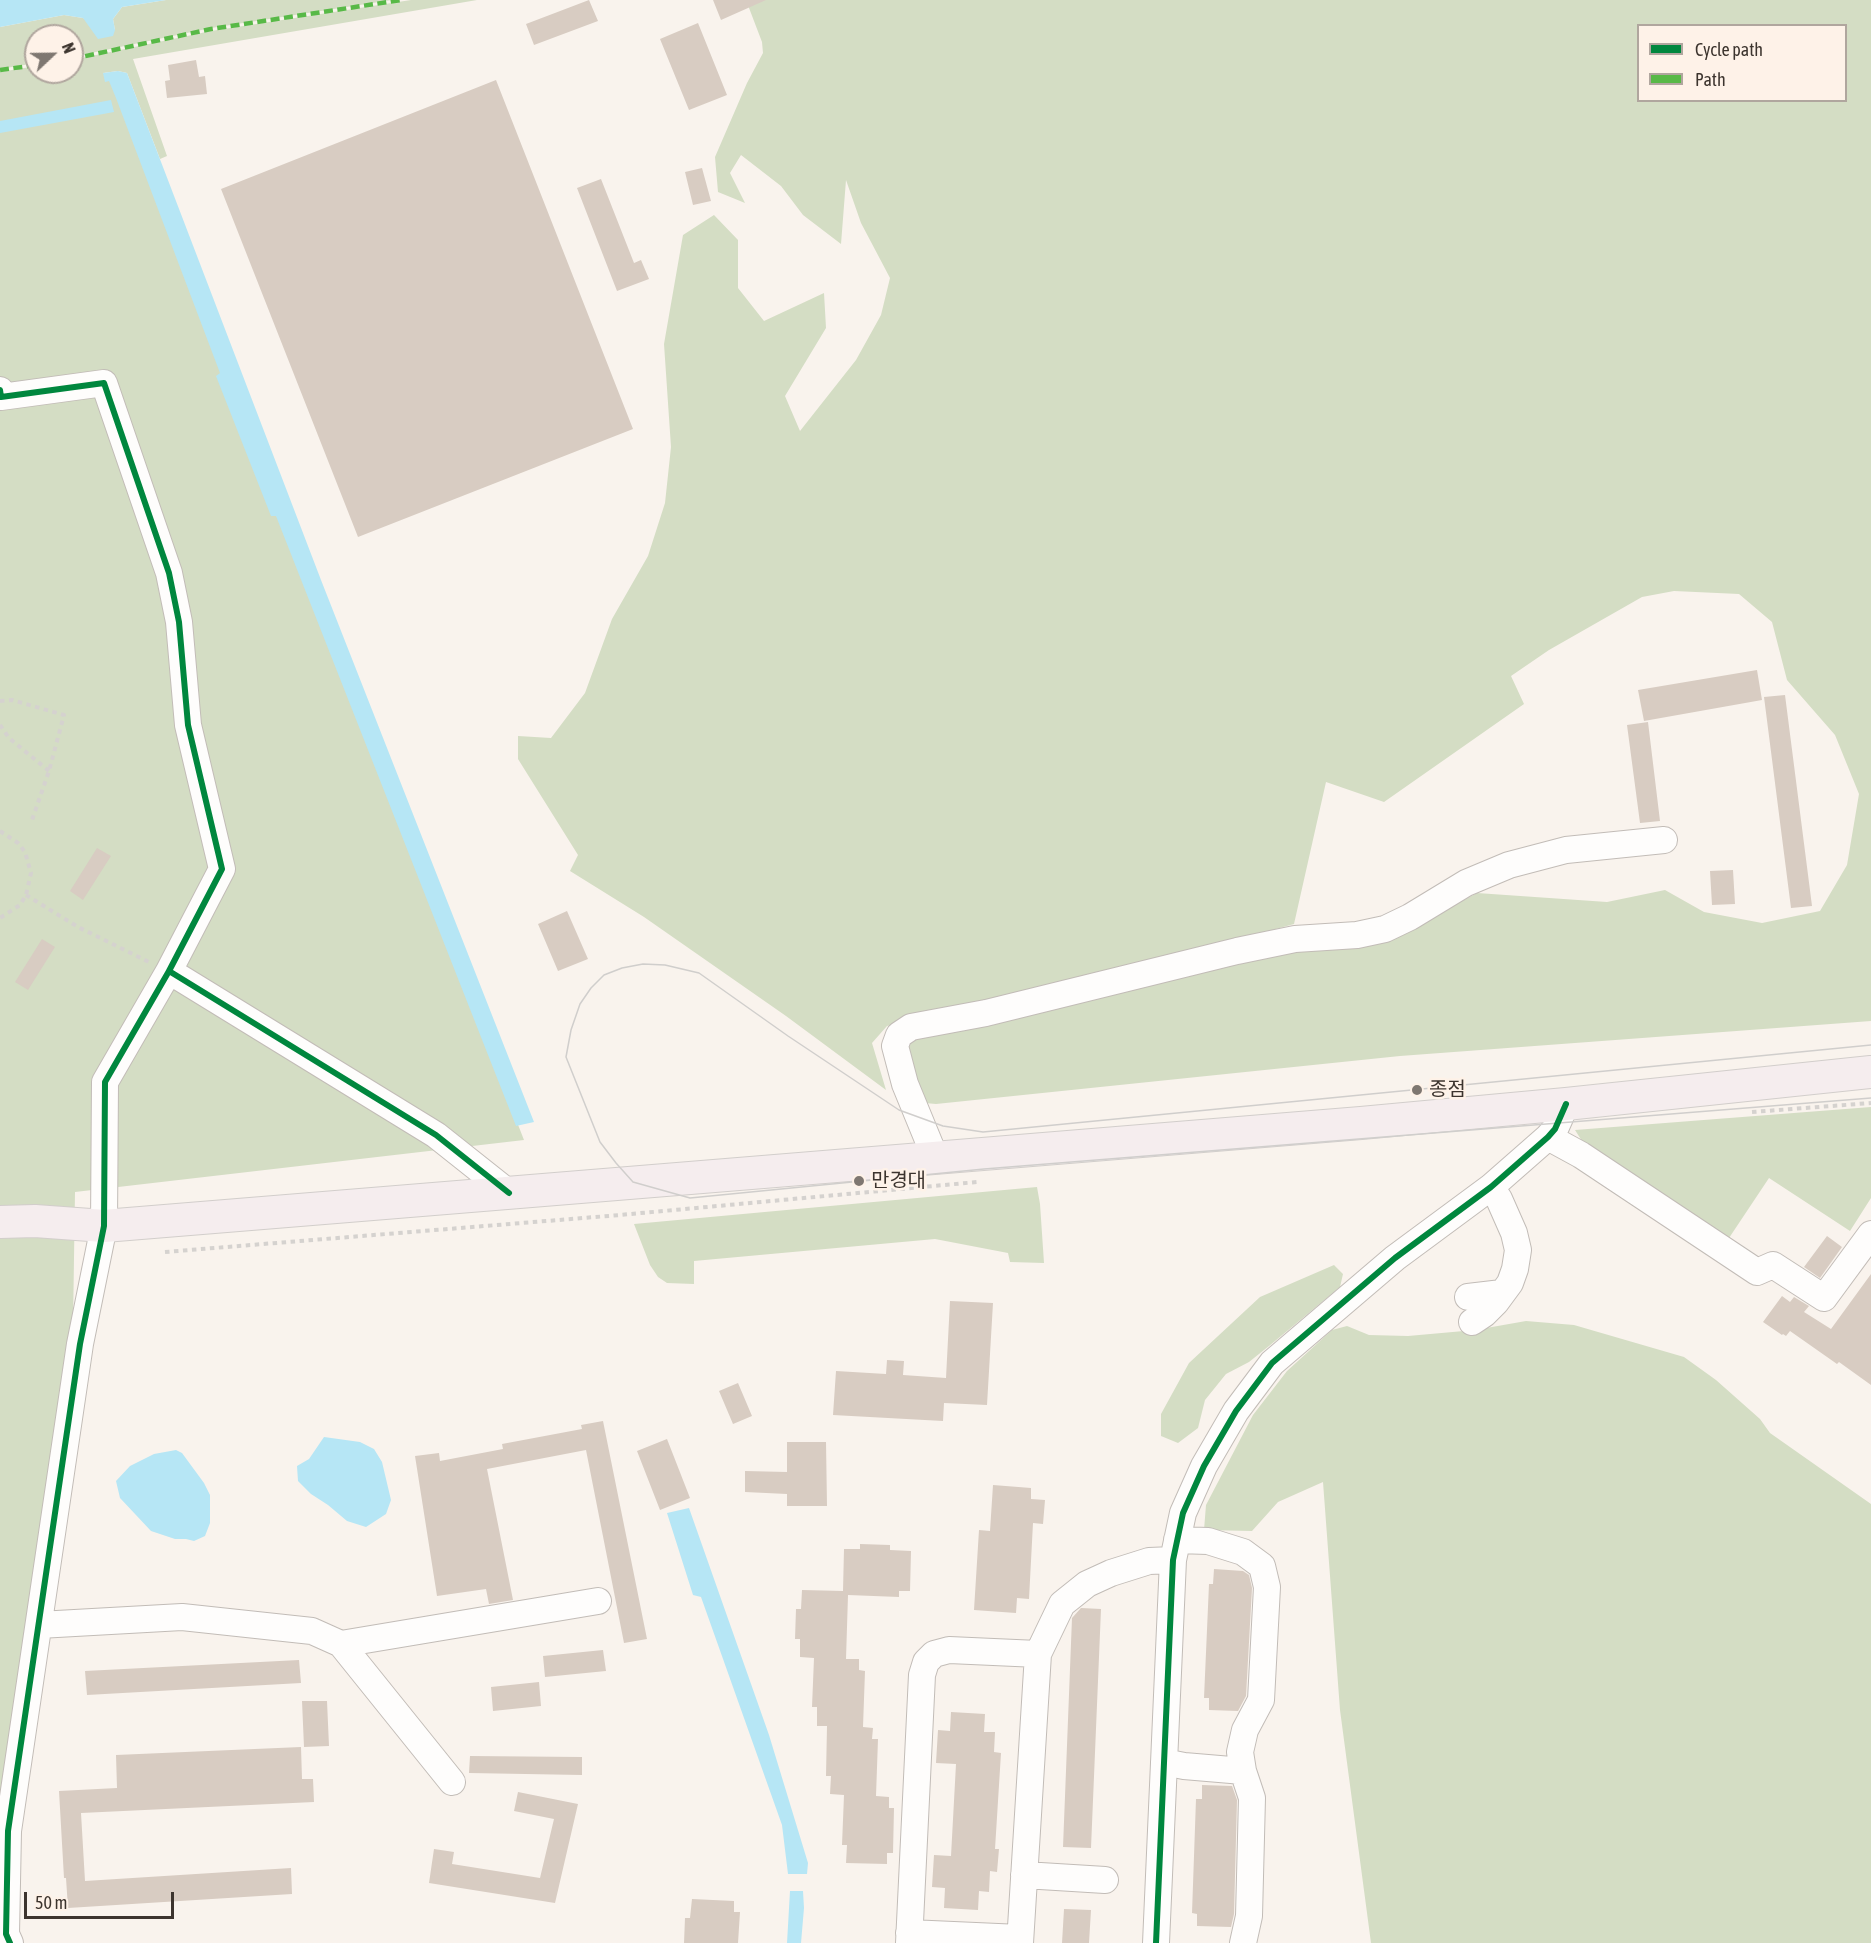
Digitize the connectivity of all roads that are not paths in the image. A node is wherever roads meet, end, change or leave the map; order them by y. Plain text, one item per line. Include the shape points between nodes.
1 (0, 394) edge
2 (1664, 840) dead end
3 (168, 971) junction
4 (1871, 1072) edge
5 (1566, 1104) junction
6 (1548, 1137) junction
7 (935, 1157) junction
8 (1491, 1187) junction
9 (509, 1193) junction
10 (0, 1222) edge
11 (104, 1226) junction
12 (1871, 1234) edge
13 (1502, 1293) junction
14 (1468, 1297) dead end
15 (1472, 1323) dead end
16 (1175, 1550) junction
17 (598, 1601) dead end
18 (39, 1625) junction
19 (342, 1644) junction
20 (1038, 1654) junction
21 (1164, 1762) junction
22 (1243, 1771) junction
23 (452, 1782) dead end
24 (1024, 1875) junction
25 (1105, 1880) dead end
26 (909, 1938) edge
27 (1020, 1941) edge
28 (10, 1943) edge
29 (1155, 1943) edge
30 (1243, 1943) edge

1 - 3 street via 104,383 169,573 179,622 188,725 222,868
2 - 7 street via 1566,850 1509,865 1466,883 1385,929 1283,941 986,1013 911,1027 899,1035 895,1046 905,1084
3 - 9 street via 435,1135
3 - 11 street via 105,1082
4 - 5 main road
5 - 6 street
5 - 7 main road
6 - 8 street
6 - 12 street via 1757,1272 1773,1265 1824,1298
7 - 9 main road
8 - 13 street via 1514,1233 1518,1250 1510,1283
8 - 16 street via 1395,1258 1272,1364 1236,1411 1204,1466 1183,1513
9 - 11 main road
10 - 11 main road
11 - 18 street via 80,1344
13 - 14 street
13 - 15 street
16 - 20 street via 1087,1584 1062,1604
16 - 21 street
16 - 22 street via 1208,1541 1243,1552 1262,1566 1267,1587 1261,1700 1245,1730 1240,1752
17 - 19 street
18 - 19 street via 182,1617 312,1631
18 - 28 street via 8,1831 6,1934
19 - 23 street
20 - 24 street
20 - 26 street via 949,1650 934,1654 926,1662 922,1675
21 - 22 street
21 - 29 street
22 - 30 street via 1252,1798 1249,1916
24 - 25 street
24 - 27 street
26 - 27 street

